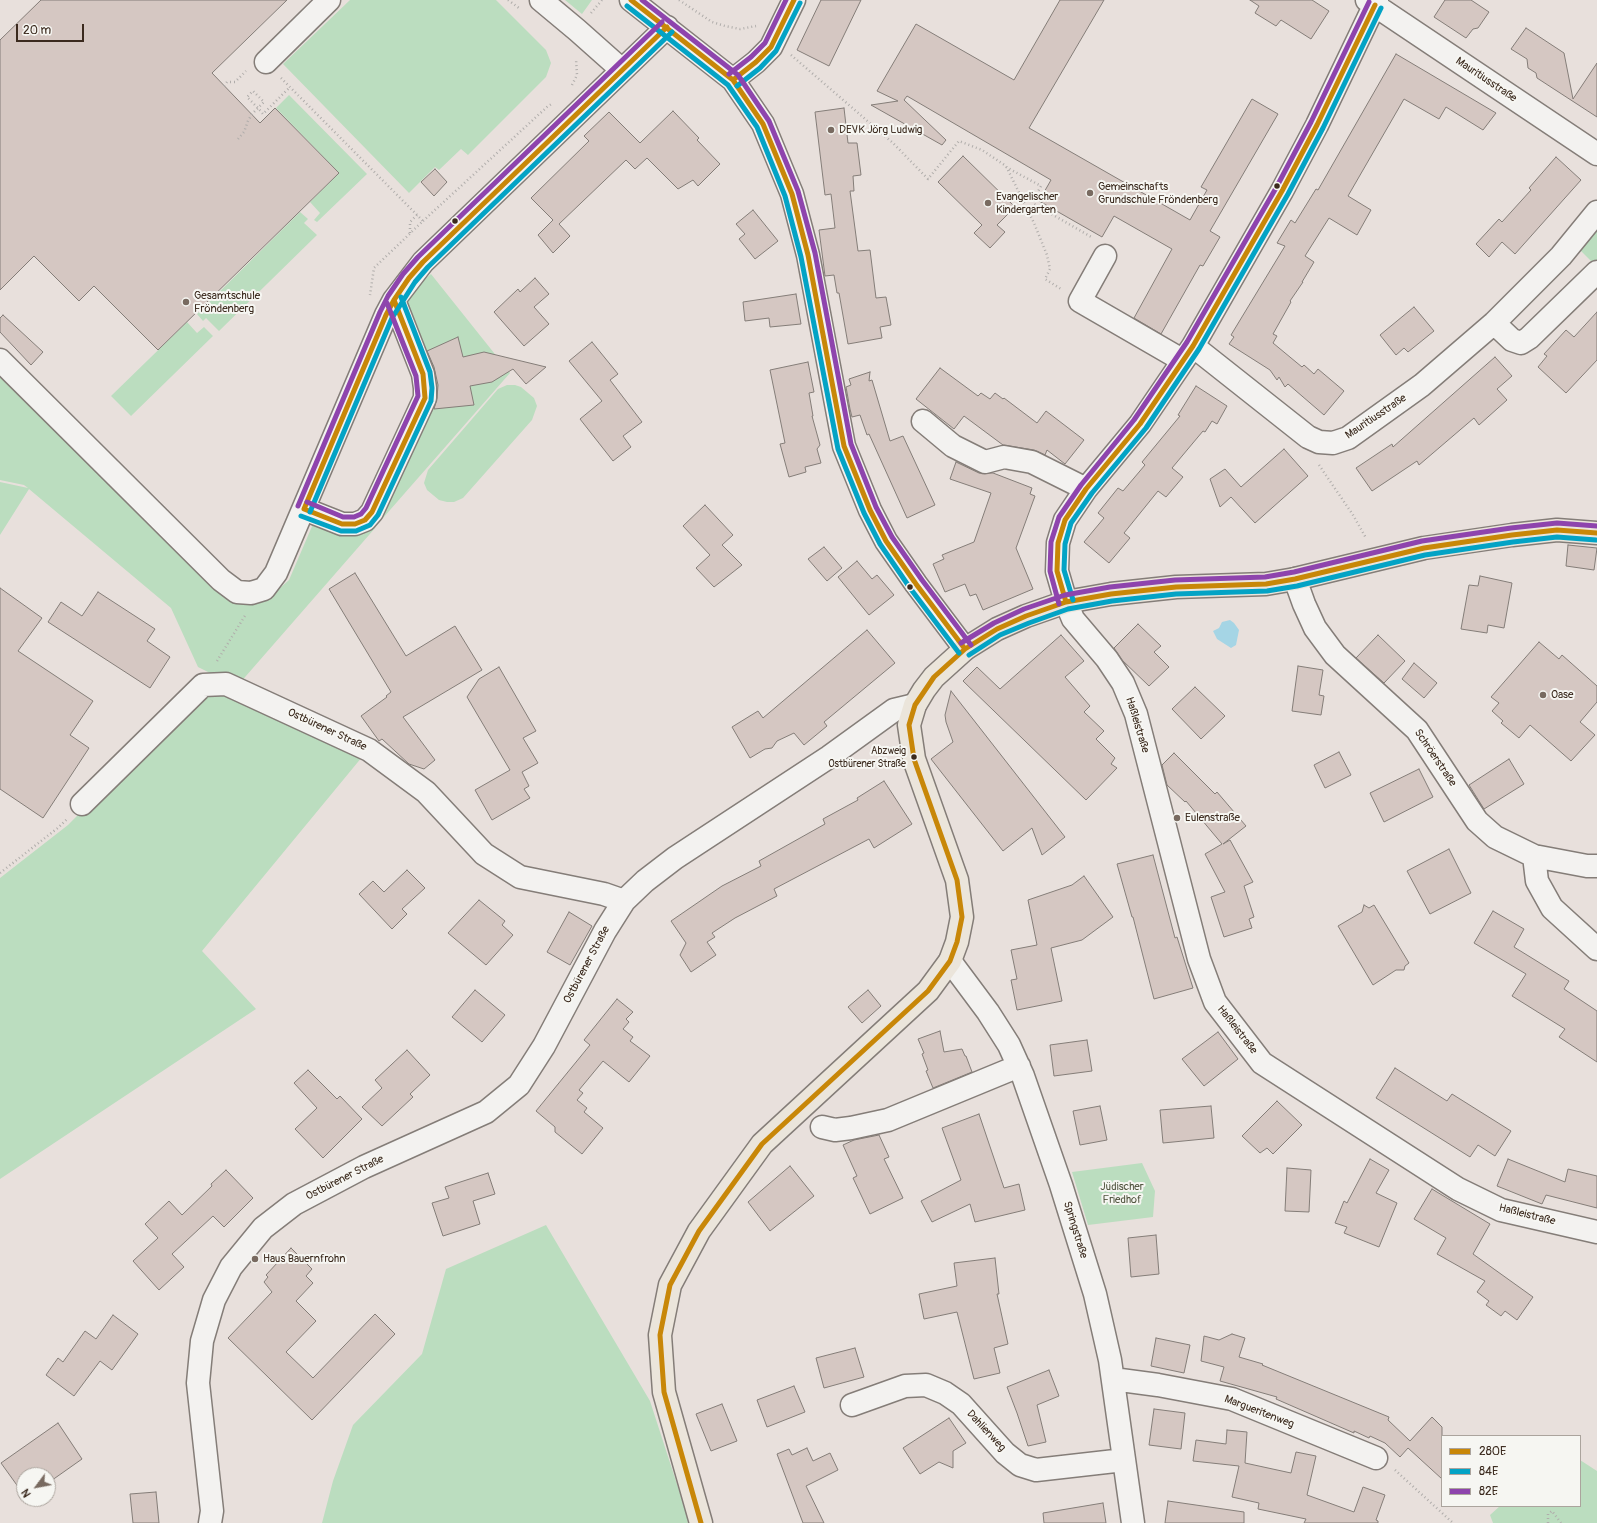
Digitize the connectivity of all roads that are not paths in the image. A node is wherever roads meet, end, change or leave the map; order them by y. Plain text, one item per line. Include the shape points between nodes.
1 (329, 0) edge
2 (541, 0) edge
3 (631, 0) edge
4 (794, 0) edge
5 (1373, 2) edge
6 (666, 27) junction
7 (256, 66) road end
8 (622, 70) junction
9 (733, 80) junction
10 (1597, 154) edge
11 (1597, 212) edge
12 (1100, 248) road end
13 (1597, 272) edge
14 (394, 300) junction
15 (1494, 323) junction
16 (1188, 353) junction
17 (0, 360) edge
18 (923, 421) dead end
19 (1086, 489) junction
20 (304, 509) junction
21 (1597, 533) edge
22 (1295, 580) junction
23 (1066, 602) junction
24 (965, 649) junction
25 (915, 705) junction
26 (82, 804) road end
27 (1534, 856) junction
28 (1597, 866) edge
29 (624, 901) junction
30 (1597, 949) edge
31 (950, 961) junction
32 (1019, 1066) junction
33 (822, 1126) dead end
34 (1597, 1232) edge
35 (1113, 1379) junction
36 (852, 1405) dead end
37 (1376, 1458) road end
38 (1124, 1460) junction
39 (210, 1523) edge
40 (701, 1523) edge
41 (1133, 1523) edge

1 - 7 street
2 - 8 street
3 - 6 street
4 - 9 street via 771,47
5 - 10 street, Mauritiusstraße
5 - 16 street, Haßleistraße via 1282,191
6 - 8 street
6 - 9 street
8 - 14 street via 423,262
9 - 24 street via 763,124 792,194 808,255 844,446 870,510 886,541
11 - 15 street, Mauritiusstraße via 1561,256
12 - 16 street, Mauritiusstraße via 1080,301
13 - 15 street via 1521,343 1512,340
14 - 20 street
14 - 20 street via 423,374 425,398 372,512 365,520 355,524 342,524
15 - 16 street, Mauritiusstraße via 1422,385 1348,438 1333,443 1319,442 1308,437
16 - 19 street, Haßleistraße via 1140,424
17 - 20 street via 221,580 237,592 252,593 264,589 276,573
18 - 19 street via 953,446 985,462 1004,457 1032,462
19 - 23 street, Haßleistraße via 1065,520 1058,543 1057,571
21 - 22 main road via 1557,530 1424,548
22 - 23 main road via 1266,584 1176,587
22 - 27 street, Schröerstraße via 1315,628 1335,655 1417,730 1477,821 1495,837
23 - 24 main road via 1026,616
23 - 34 street, Haßleistraße via 1074,619 1123,683 1136,714 1199,959 1215,1002 1262,1063 1458,1188 1495,1207
24 - 25 main road via 934,677
25 - 29 street, Ostbürener Straße via 894,710 829,757 675,858
25 - 31 main road via 910,725 914,759 957,880 960,901 962,917
26 - 29 street, Ostbürener Straße via 203,685 226,684 369,750 426,792 484,854 520,877 604,894
27 - 28 street, Schröerstraße
27 - 30 street via 1538,881 1552,908
29 - 39 street, Ostbürener Straße via 605,931 544,1046 519,1085 486,1112 364,1166 294,1204 263,1228 231,1267 214,1300 202,1341 198,1383 212,1511
31 - 32 street, Springstraße via 988,1012
31 - 40 main road via 928,991 762,1144 699,1231 670,1285 660,1335 664,1392
32 - 33 street via 888,1120 835,1130
32 - 35 street, Springstraße via 1061,1185 1095,1294
35 - 37 street, Margueritenweg via 1232,1399
35 - 38 street, Springstraße
36 - 38 street, Dahlienweg via 905,1386 926,1385 945,1393 961,1404 1020,1465 1036,1470
38 - 41 street, Springstraße

